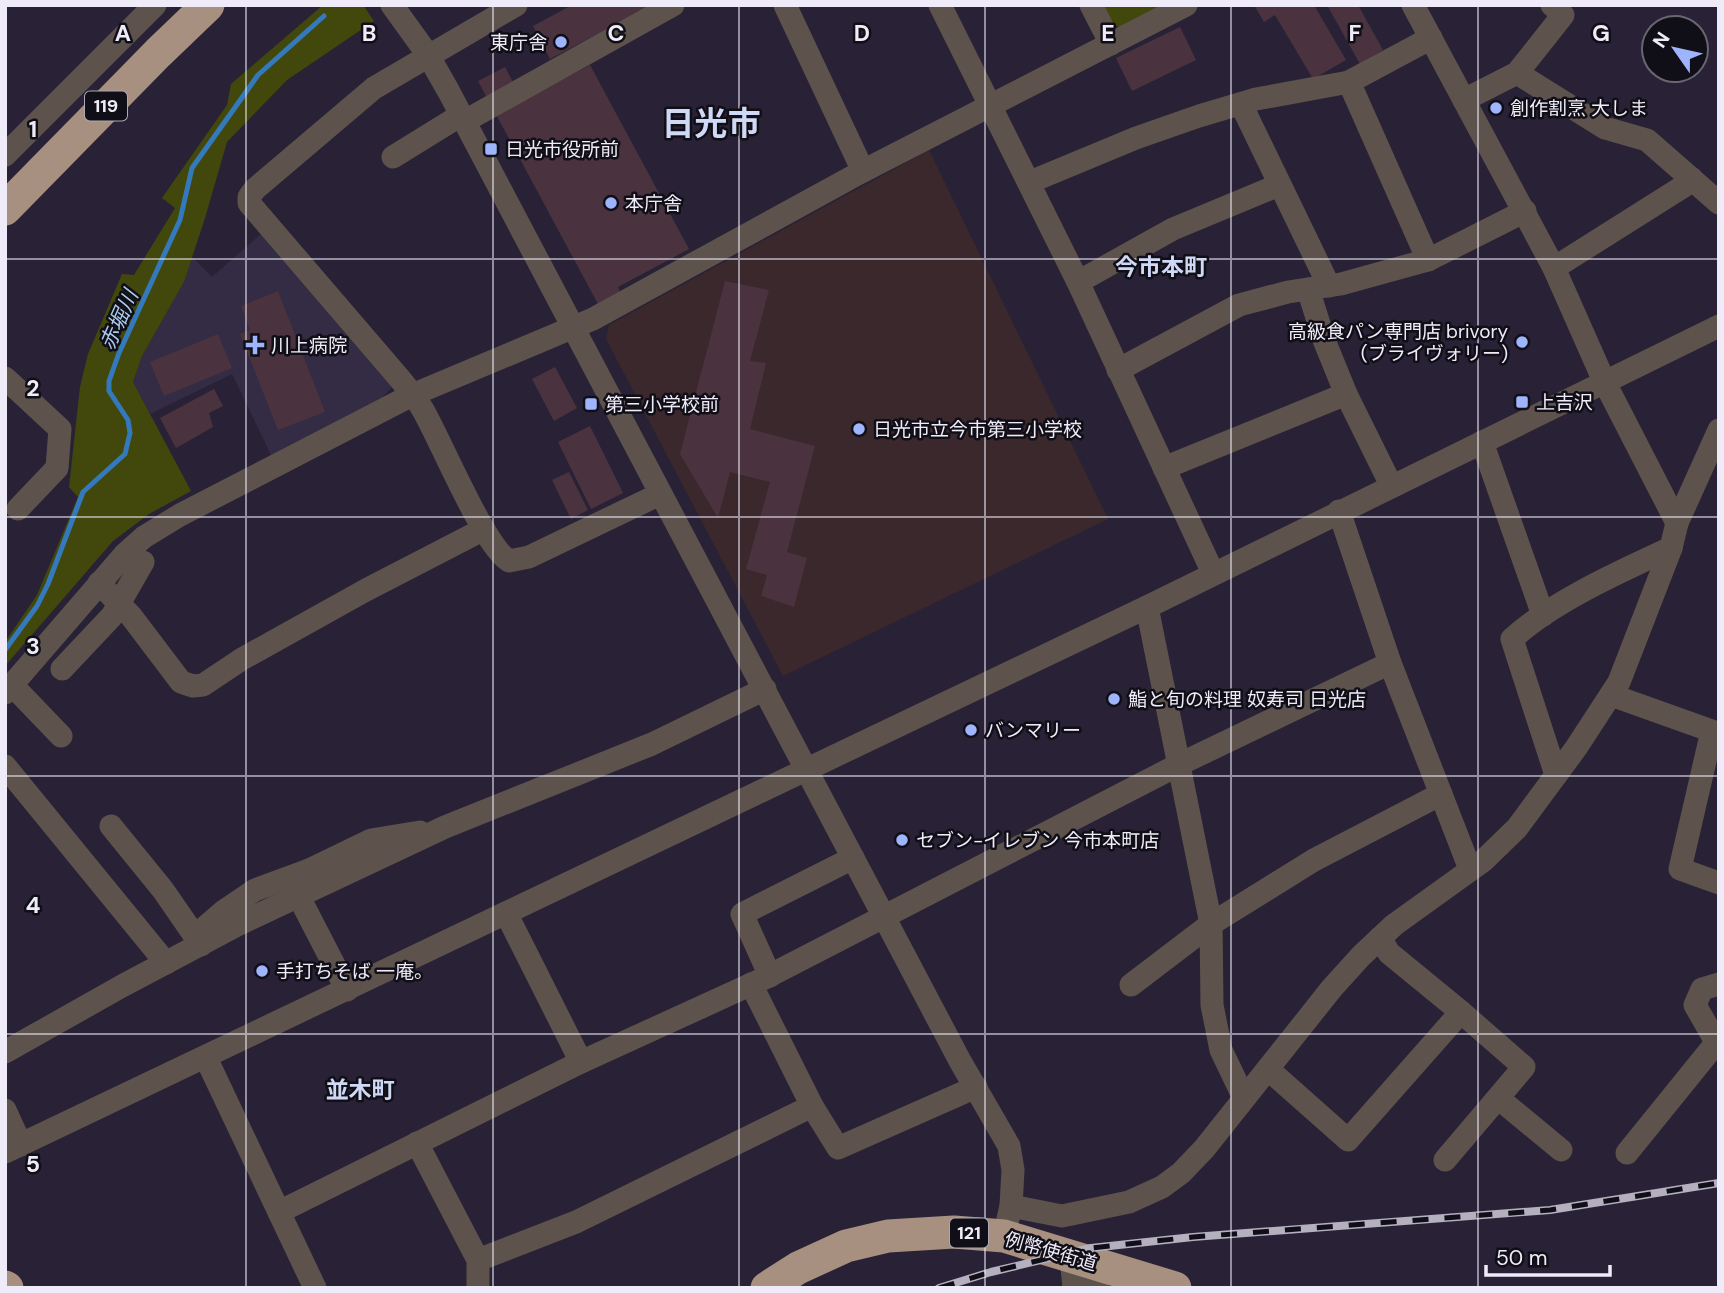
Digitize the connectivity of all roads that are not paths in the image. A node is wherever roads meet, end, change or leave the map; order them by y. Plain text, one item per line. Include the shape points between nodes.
1 (155, 5) edge
2 (208, 5) edge
3 (392, 5) edge
4 (516, 5) edge
5 (673, 5) edge
6 (785, 5) edge
7 (940, 5) edge
8 (1091, 5) edge
9 (1186, 5) edge
10 (1413, 5) edge
11 (1558, 10) edge
12 (1431, 38) junction
13 (1111, 44) junction
14 (428, 55) junction
15 (1517, 73) junction
16 (1349, 82) junction
17 (1464, 100) junction
18 (1241, 104) junction
19 (991, 105) junction
20 (463, 118) junction
21 (5, 155) edge
22 (393, 157) dead end
23 (863, 171) junction
24 (1691, 178) junction
25 (1030, 182) junction
26 (1279, 185) junction
27 (1719, 203) edge
28 (5, 209) edge
29 (1525, 211) junction
30 (1428, 260) junction
31 (1555, 268) junction
32 (1078, 282) junction
33 (1319, 287) junction
34 (1719, 326) edge
35 (575, 328) junction
36 (1118, 370) junction
37 (5, 378) edge
38 (1604, 380) junction
39 (1346, 394) junction
40 (412, 395) junction
41 (1719, 430) edge
42 (1482, 442) junction
43 (1164, 468) junction
44 (1391, 485) junction
45 (660, 495) junction
46 (18, 509) dead end
47 (1339, 511) junction
48 (1677, 523) junction
49 (484, 529) junction
50 (1671, 548) junction
51 (143, 562) dead end
52 (1213, 573) junction
53 (99, 583) junction
54 (120, 604) junction
55 (1147, 607) junction
56 (1543, 615) junction
57 (1390, 663) junction
58 (62, 668) dead end
59 (8, 689) edge
60 (765, 689) junction
61 (1611, 695) junction
62 (61, 736) dead end
63 (1180, 764) junction
64 (5, 766) edge
65 (807, 769) junction
66 (1556, 775) junction
67 (1441, 794) junction
68 (111, 826) dead end
69 (445, 827) junction
70 (853, 858) junction
71 (1470, 869) junction
72 (1719, 883) edge
73 (299, 897) junction
74 (506, 913) junction
75 (884, 918) junction
76 (1211, 924) junction
77 (1380, 938) junction
78 (198, 940) junction
79 (166, 963) junction
80 (761, 980) junction
81 (1130, 985) dead end
82 (1719, 985) edge
83 (347, 990) junction
84 (1461, 1012) junction
85 (1718, 1045) edge
86 (5, 1052) edge
87 (206, 1058) junction
88 (580, 1062) junction
89 (1268, 1069) junction
90 (976, 1087) junction
91 (1244, 1098) junction
92 (1498, 1098) junction
93 (812, 1106) junction
94 (5, 1110) edge
95 (416, 1143) junction
96 (13, 1149) edge
97 (1561, 1150) dead end
98 (1627, 1153) dead end
99 (1446, 1160) dead end
100 (279, 1212) junction
101 (1008, 1221) junction
102 (478, 1260) junction
103 (1073, 1276) edge
104 (315, 1288) edge
105 (478, 1288) edge
106 (767, 1288) edge
107 (1098, 1288) edge
108 (1175, 1288) edge

1 - 21 street
2 - 28 highway, 119
3 - 14 street
4 - 14 street
5 - 20 street
6 - 23 street
7 - 19 street
8 - 13 street
9 - 13 street
10 - 12 street
11 - 15 street
12 - 16 street
12 - 17 street
13 - 19 street
14 - 20 street
14 - 40 street via 374,88 249,197 254,212
15 - 17 street
15 - 24 street via 1605,128 1647,140
16 - 18 street
16 - 30 street
17 - 29 street
18 - 25 street via 1136,138
18 - 26 street
19 - 23 street
19 - 25 street
20 - 22 street
20 - 35 street
23 - 35 street
24 - 27 street
24 - 31 street
25 - 32 street
26 - 32 street via 1173,229
26 - 33 street via 1308,239
29 - 30 street
29 - 31 street
30 - 33 street
31 - 38 street
32 - 36 street
33 - 36 street via 1239,305
33 - 39 street via 1324,340
34 - 38 street
35 - 40 street
35 - 45 street
36 - 43 street
37 - 46 street via 60,429 57,468
38 - 42 street
38 - 48 street
39 - 43 street
39 - 44 street
40 - 49 street
40 - 53 street via 157,528
41 - 48 street
42 - 44 street
42 - 56 street
43 - 52 street
44 - 47 street
45 - 49 street via 529,557 509,561
45 - 60 street
47 - 52 street
47 - 57 street
48 - 50 street
49 - 54 street via 366,590 203,685 181,682
50 - 56 street
50 - 61 street
51 - 54 street
52 - 55 street
53 - 54 street
53 - 59 street
54 - 58 street
55 - 63 street
55 - 65 street
56 - 66 street via 1513,639
57 - 63 street
57 - 67 street
59 - 62 street
60 - 65 street
60 - 69 street via 652,744
61 - 66 street
61 - 72 street via 1712,731 1680,869
63 - 75 street
63 - 76 street
64 - 79 street
65 - 70 street
65 - 74 street
66 - 71 street via 1517,828
67 - 71 street
67 - 76 street via 1314,860
68 - 78 street
69 - 73 street
69 - 78 street via 371,840 255,890 224,911
70 - 75 street
70 - 80 street via 742,914
71 - 77 street
73 - 78 street
73 - 83 street
74 - 83 street
74 - 88 street
75 - 80 street
75 - 90 street
76 - 81 street
76 - 91 street via 1212,1005 1221,1051
77 - 84 street via 1390,953
77 - 89 street via 1332,988
78 - 79 street
79 - 86 street
80 - 88 street
80 - 93 street
82 - 85 street via 1702,989 1695,1005
83 - 87 street
84 - 89 street via 1348,1140
84 - 92 street via 1524,1067
85 - 98 street
87 - 96 street
87 - 100 street
88 - 95 street
89 - 91 street
90 - 93 street via 838,1148
90 - 101 street via 1009,1146 1013,1170
91 - 101 street via 1204,1149 1162,1187 1129,1202
92 - 97 street
92 - 99 street
93 - 102 street via 576,1222
94 - 96 street
95 - 100 street
95 - 102 street
100 - 104 street
101 - 103 highway, 例幣使街道 / 121
101 - 106 highway, 例幣使街道 / 121 via 846,1246
102 - 105 street
103 - 107 street
103 - 108 highway, 例幣使街道 / 121

